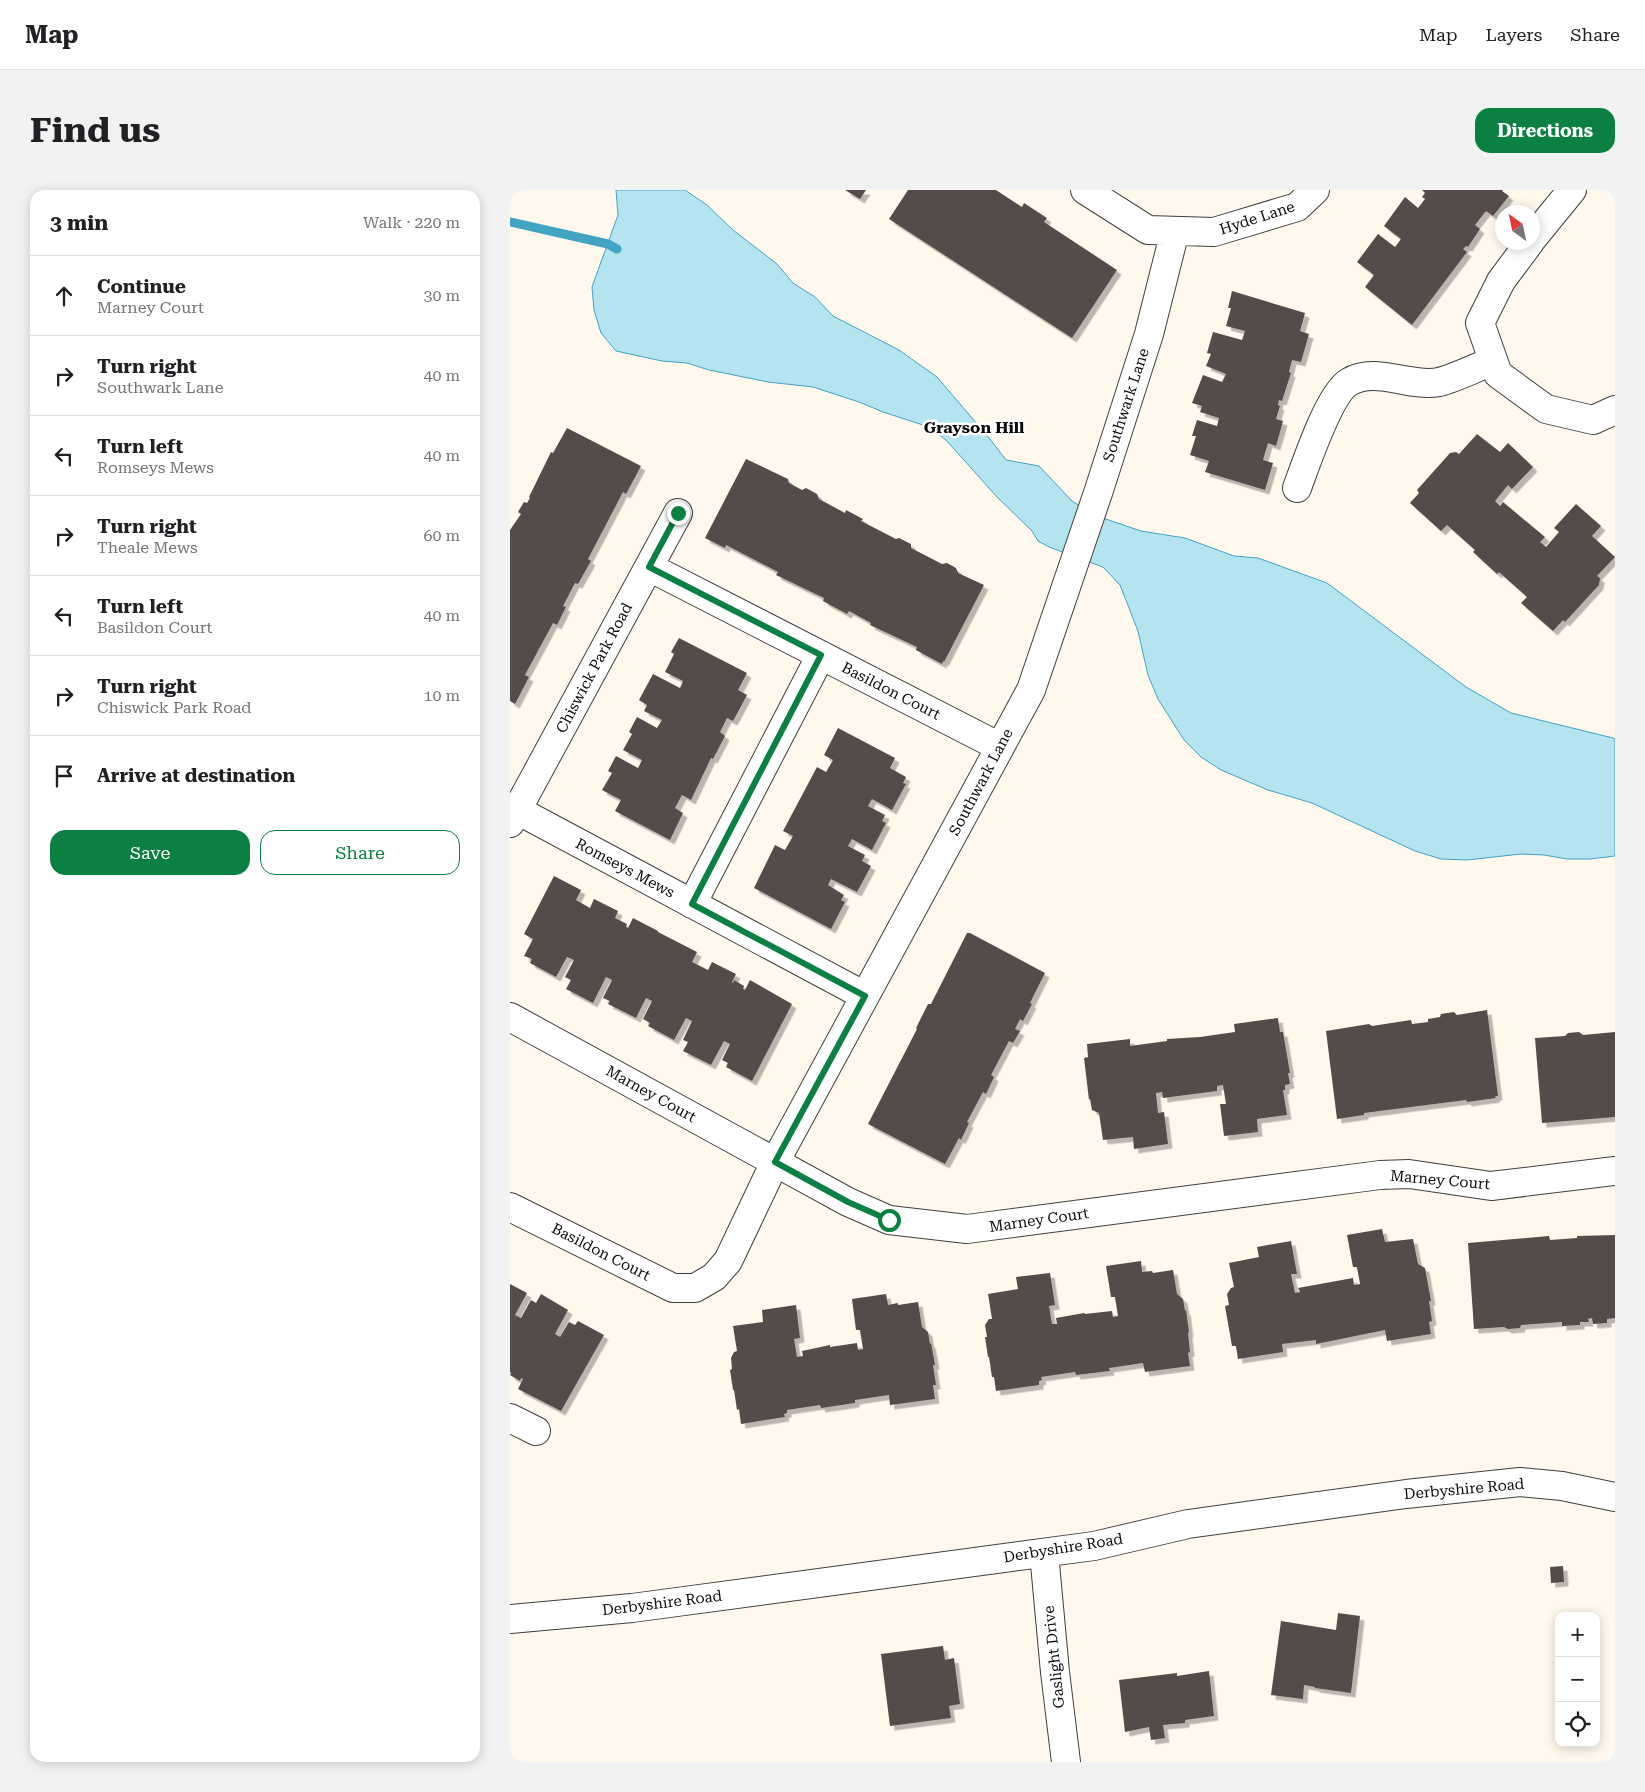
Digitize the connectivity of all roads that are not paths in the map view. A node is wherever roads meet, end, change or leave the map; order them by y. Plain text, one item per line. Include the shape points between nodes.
1 (1085, 190) edge
2 (1315, 190) edge
3 (1572, 190) edge
4 (1540, 229) edge
5 (1176, 231) junction
6 (1524, 250) edge
7 (1493, 361) junction
8 (1615, 410) edge
9 (1296, 488) dead end
10 (678, 513) dead end
11 (649, 567) junction
12 (821, 655) junction
13 (1000, 747) junction
14 (514, 817) edge
15 (692, 904) junction
16 (865, 996) junction
17 (510, 1017) edge
18 (775, 1162) junction
19 (1615, 1172) edge
20 (510, 1207) edge
21 (695, 1288) joint
22 (510, 1418) edge
23 (536, 1431) dead end
24 (1615, 1497) edge
25 (1044, 1553) junction
26 (510, 1619) edge
27 (1066, 1762) edge

1 - 5 street, Hyde Lane via 1148,230
2 - 5 street, Hyde Lane via 1297,207 1214,232
3 - 4 street
5 - 13 street, Southwark Lane via 1149,334 1060,607 1031,690
6 - 7 street via 1501,281 1480,323
7 - 8 street via 1498,374 1546,409 1593,420
7 - 9 street via 1439,382 1369,375 1348,382 1331,402
10 - 11 street, Chiswick Park Road
11 - 12 street, Basildon Court
11 - 14 street, Chiswick Park Road
12 - 13 street, Basildon Court
12 - 15 street
13 - 16 street, Southwark Lane
14 - 15 street, Romseys Mews
15 - 16 street, Romseys Mews
16 - 18 street, Southwark Lane
17 - 18 street, Marney Court
18 - 19 street, Marney Court via 848,1202 889,1220 967,1229 1380,1175 1409,1174 1491,1186
18 - 21 street, Southwark Lane via 728,1261 714,1277
20 - 21 street, Basildon Court via 673,1288
22 - 23 street
24 - 25 street, Derbyshire Road via 1562,1486 1520,1482 1188,1524 1094,1546
25 - 26 street, Derbyshire Road via 632,1608
25 - 27 street, Gaslight Drive

